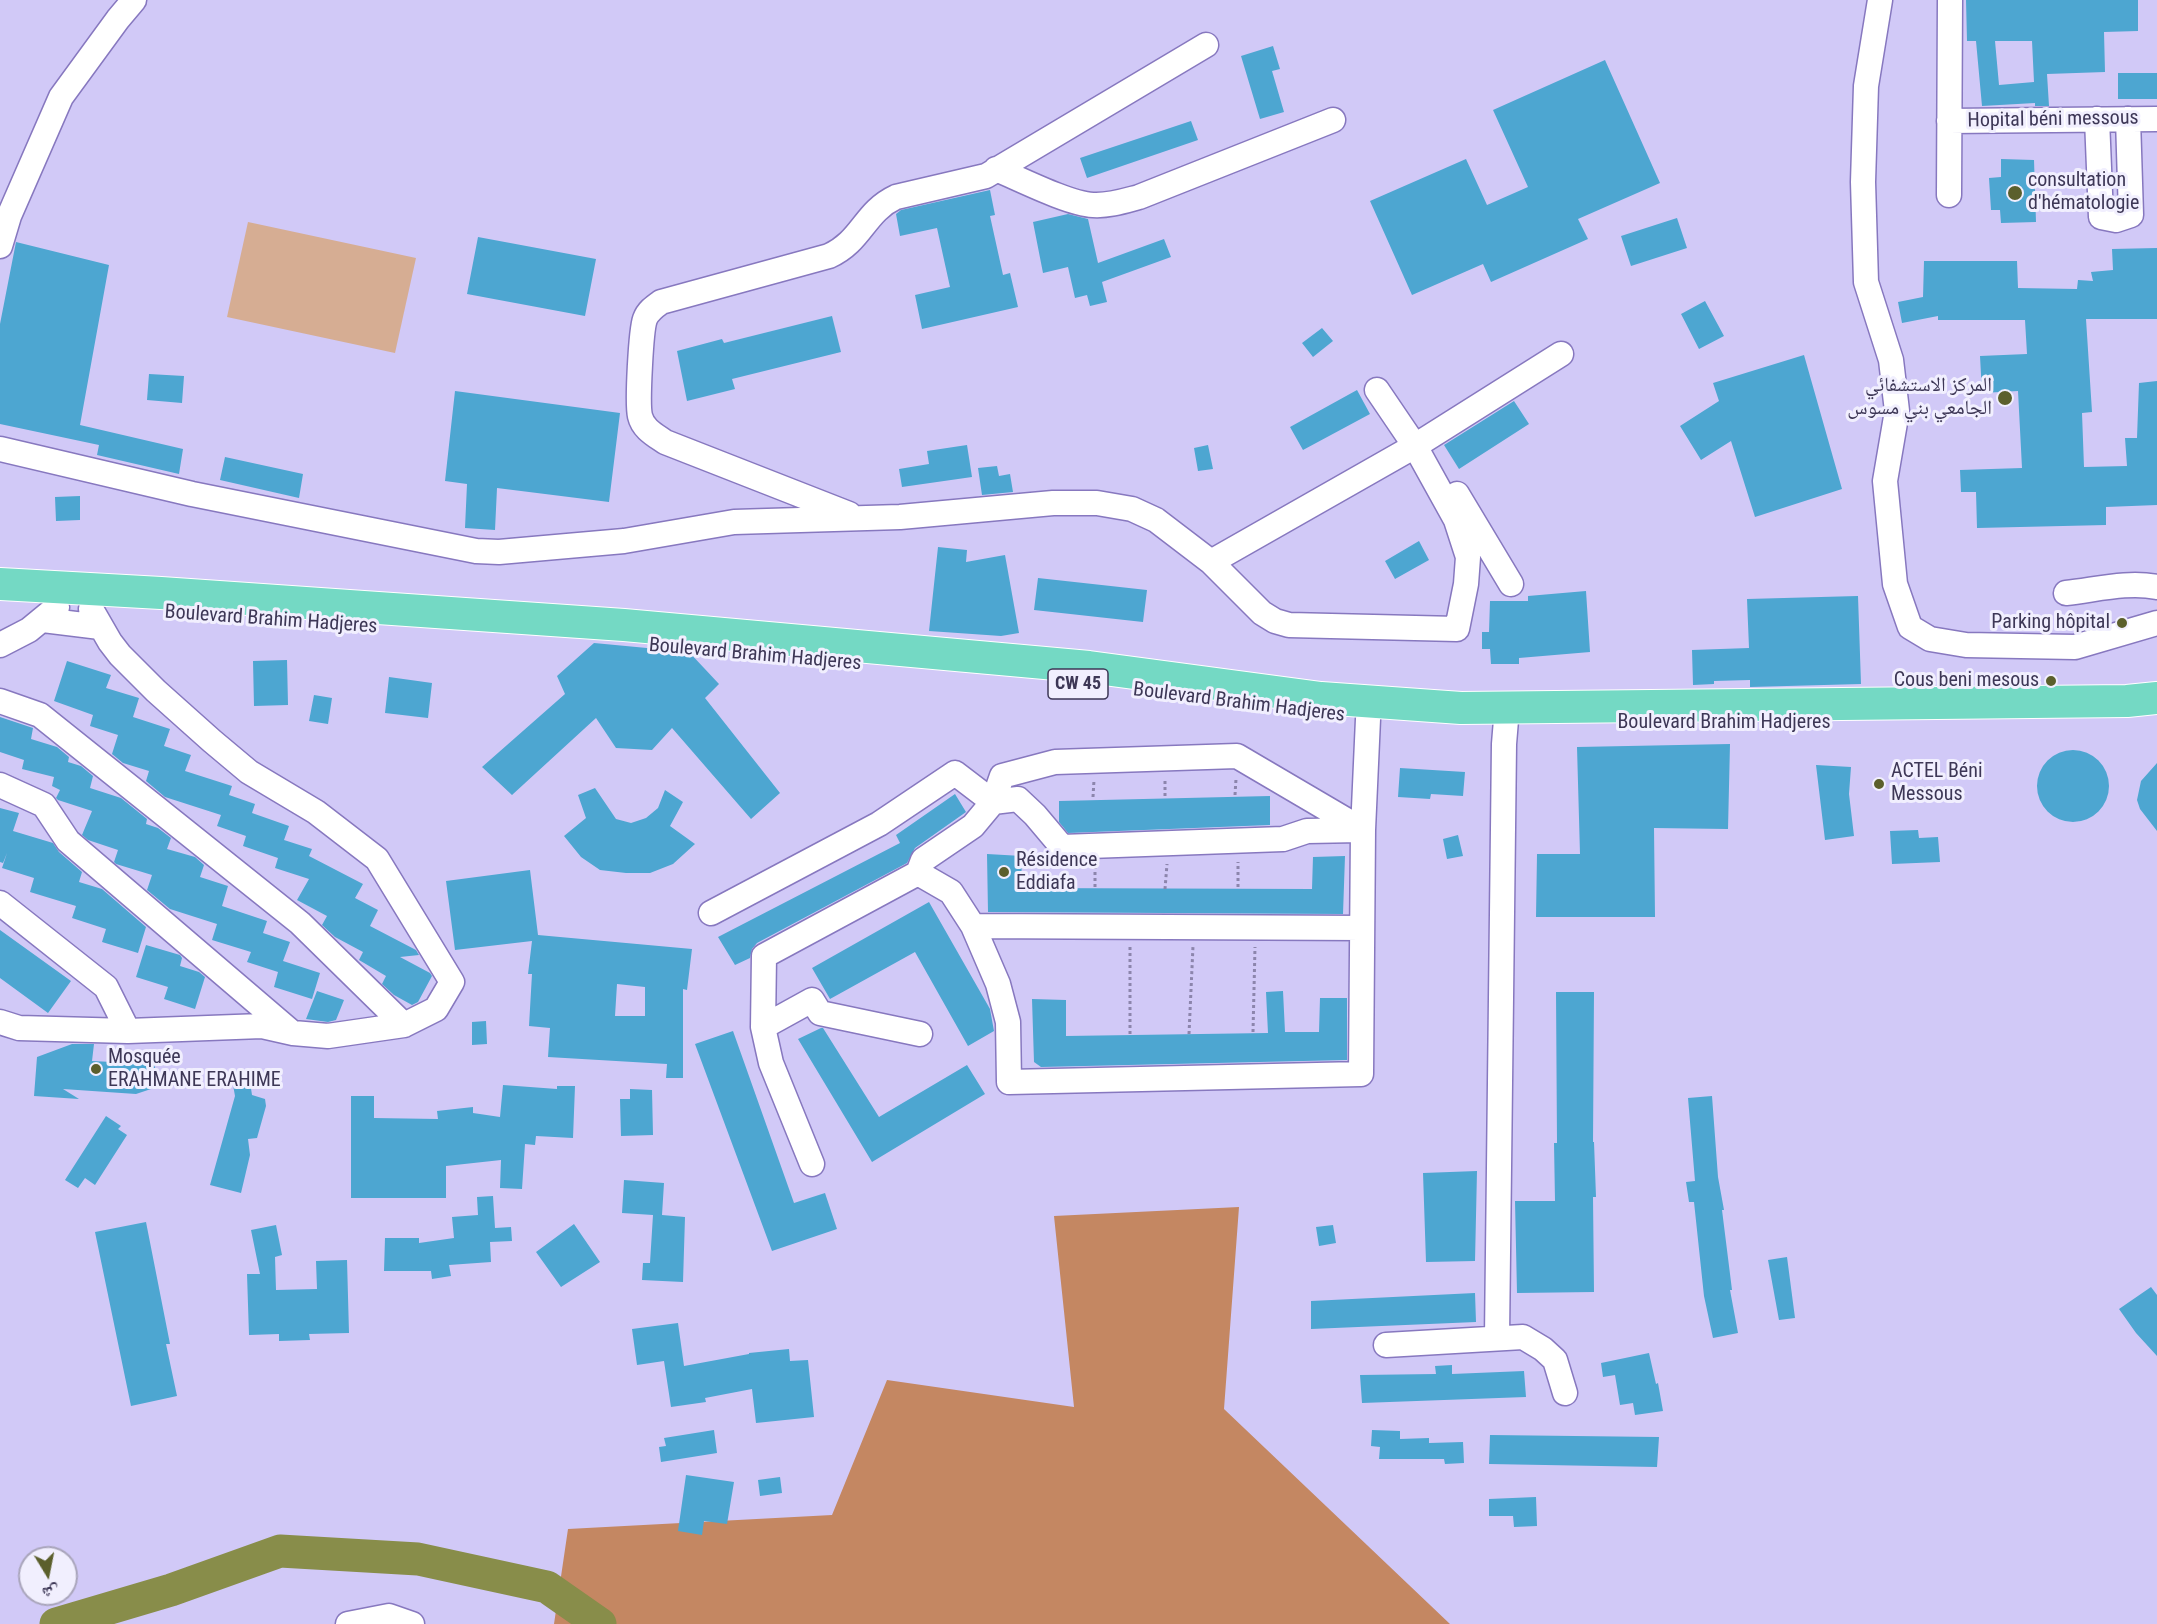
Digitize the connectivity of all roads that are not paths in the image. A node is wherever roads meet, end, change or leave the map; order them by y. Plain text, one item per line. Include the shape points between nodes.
1 (134, 0) edge
2 (1881, 0) edge
3 (1950, 0) edge
4 (1206, 45) dead end
5 (2097, 119) junction
6 (2128, 119) junction
7 (2157, 119) edge
8 (1333, 120) dead end
9 (1950, 121) junction
10 (996, 169) junction
11 (1949, 195) dead end
12 (0, 246) edge
13 (1561, 354) dead end
14 (1377, 390) dead end
15 (1420, 443) junction
16 (0, 449) edge
17 (859, 518) junction
18 (1211, 562) junction
19 (0, 584) edge
20 (1511, 584) dead end
21 (2157, 587) edge
22 (2066, 593) dead end
23 (0, 604) edge
24 (74, 610) junction
25 (2157, 623) edge
26 (0, 645) edge
27 (2157, 698) edge
28 (0, 701) edge
29 (1506, 716) junction
30 (2157, 717) edge
31 (1368, 719) junction
32 (0, 785) edge
33 (993, 802) junction
34 (1363, 830) junction
35 (918, 873) junction
36 (0, 903) edge
37 (711, 913) dead end
38 (973, 926) junction
39 (1362, 928) junction
40 (0, 1022) edge
41 (404, 1025) junction
42 (763, 1027) junction
43 (128, 1031) junction
44 (293, 1033) junction
45 (920, 1034) dead end
46 (812, 1164) dead end
47 (1497, 1337) junction
48 (1386, 1345) dead end
49 (1564, 1394) dead end
50 (348, 1624) edge
51 (412, 1624) edge

1 - 12 street via 61,97 9,216
2 - 25 street via 1866,86 1866,282 1891,360 1897,411 1885,481 1895,584 1910,627 1930,639 1966,645 2075,648
3 - 9 street
4 - 10 street
5 - 6 street, Hopital béni messous
5 - 6 street via 2101,217 2116,220 2131,215
5 - 9 street, Hopital béni messous
6 - 7 street, Hopital béni messous
8 - 10 street via 1139,197 1106,205 1072,200
9 - 11 street
10 - 17 street via 986,176 885,202 850,243 829,256 661,302 651,308 645,320 638,397 640,417 648,430 665,442
13 - 15 street
14 - 15 street
15 - 18 street
15 - 18 street via 1456,520 1468,557 1457,629 1289,625 1262,613
15 - 20 street
16 - 17 street via 192,494 476,551 624,541 734,522
17 - 18 street via 1097,503 1132,509 1156,520
19 - 24 main road
21 - 22 street via 2123,586
23 - 24 main road, Boulevard Brahim Hadjeres / CW 45
24 - 26 street
24 - 29 main road via 624,625 1089,667
24 - 31 main road, Boulevard Brahim Hadjeres / CW 45 via 625,644 1083,684
24 - 41 street via 156,691 249,772 316,812 377,859 452,982 436,1009
27 - 29 main road
28 - 41 street via 40,715 291,916
29 - 30 main road, Boulevard Brahim Hadjeres / CW 45 via 2105,720
29 - 31 main road, Boulevard Brahim Hadjeres / CW 45 via 1463,724
29 - 47 street
31 - 34 street
32 - 44 street via 44,805 68,841
33 - 34 street via 1018,799 1062,847 1283,839 1307,831
33 - 34 street via 1002,776 1055,762 1237,756
33 - 35 street via 973,826 922,860
33 - 37 street via 955,772 879,824
34 - 39 street
35 - 38 street via 951,892
35 - 42 street via 764,956
36 - 43 street via 106,987
38 - 39 street
38 - 39 street via 998,984 1008,1022 1009,1082 1361,1074
40 - 43 street via 19,1028
41 - 44 street via 328,1036
42 - 45 street via 812,1000 820,1013
42 - 46 street via 771,1063
43 - 44 street via 262,1026
47 - 48 street
47 - 49 street via 1523,1337 1544,1349 1555,1360
50 - 51 street via 389,1616

